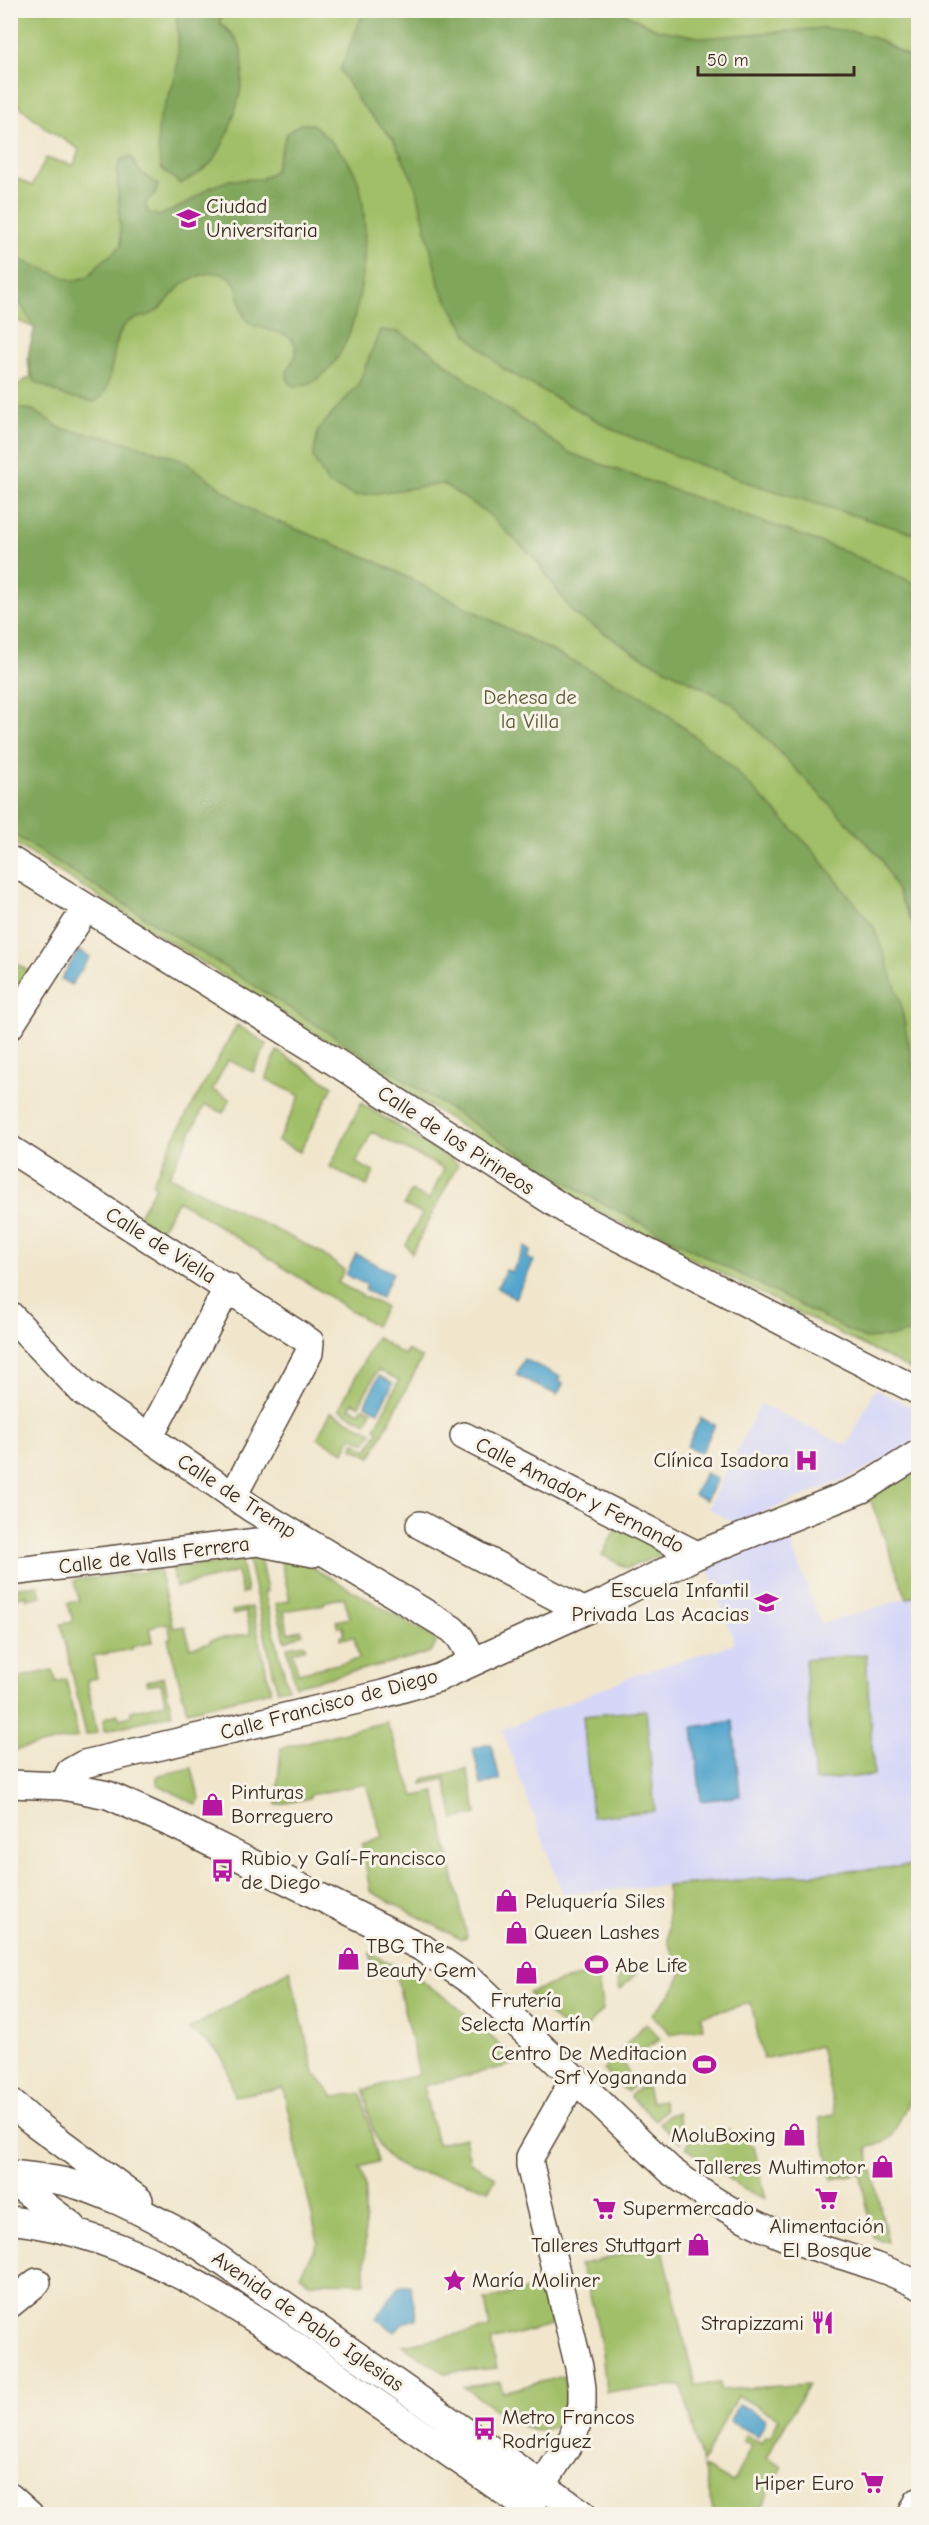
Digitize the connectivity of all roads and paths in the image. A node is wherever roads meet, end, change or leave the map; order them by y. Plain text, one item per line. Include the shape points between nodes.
1 (10, 860) edge
2 (86, 908) junction
3 (10, 1026) edge
4 (10, 1149) edge
5 (228, 1287) junction
6 (10, 1315) edge
7 (918, 1391) edge
8 (464, 1436) dead end
9 (149, 1438) junction
10 (918, 1454) edge
11 (233, 1496) junction
12 (420, 1525) dead end
13 (261, 1529) junction
14 (696, 1555) junction
15 (10, 1572) edge
16 (583, 1611) junction
17 (474, 1661) junction
18 (10, 1784) edge
19 (63, 1786) junction
20 (575, 2078) junction
21 (10, 2102) edge
22 (10, 2174) edge
23 (10, 2178) edge
24 (10, 2220) edge
25 (81, 2233) junction
26 (183, 2234) junction
27 (911, 2277) edge
28 (37, 2282) dead end
29 (10, 2304) edge
30 (543, 2486) junction
31 (10, 2497) edge
32 (918, 2502) edge
33 (528, 2512) edge
34 (29, 2514) edge
35 (584, 2514) edge
36 (912, 2514) edge

1 - 2 street, Calle de los Pirineos
2 - 3 street
2 - 7 street, Calle de los Pirineos via 569,1212
4 - 5 street, Calle de Viella
5 - 9 street
5 - 11 street, Calle de Viella via 310,1342 309,1353
6 - 9 street, Calle de Tremp via 83,1392
8 - 14 street, Calle Amador y Fernando
9 - 11 street, Calle de Tremp
10 - 14 street, Calle Francisco de Diego via 862,1489
11 - 13 street, Calle de Tremp
12 - 16 street
13 - 15 street, Calle de Valls Ferrera
13 - 17 street, Calle de Valls Ferrera via 331,1557 452,1629
14 - 16 street, Calle Francisco de Diego
16 - 17 street, Calle Francisco de Diego
17 - 19 street, Calle Francisco de Diego via 438,1678 383,1694 84,1764 70,1772
18 - 19 street
19 - 20 street via 108,1796 146,1812 421,1947 478,1986
20 - 27 street via 670,2170 717,2203 781,2235
20 - 30 street via 530,2157 582,2388 582,2405 573,2437
21 - 26 street
22 - 26 street, Avenida de Pablo Iglesias via 84,2187
23 - 25 street
24 - 25 street, Avenida de Pablo Iglesias
25 - 33 street, Avenida de Pablo Iglesias via 177,2272 289,2341
26 - 30 street, Avenida de Pablo Iglesias
28 - 29 street
30 - 33 street
30 - 35 street, Avenida de Pablo Iglesias
31 - 34 street
32 - 36 street

